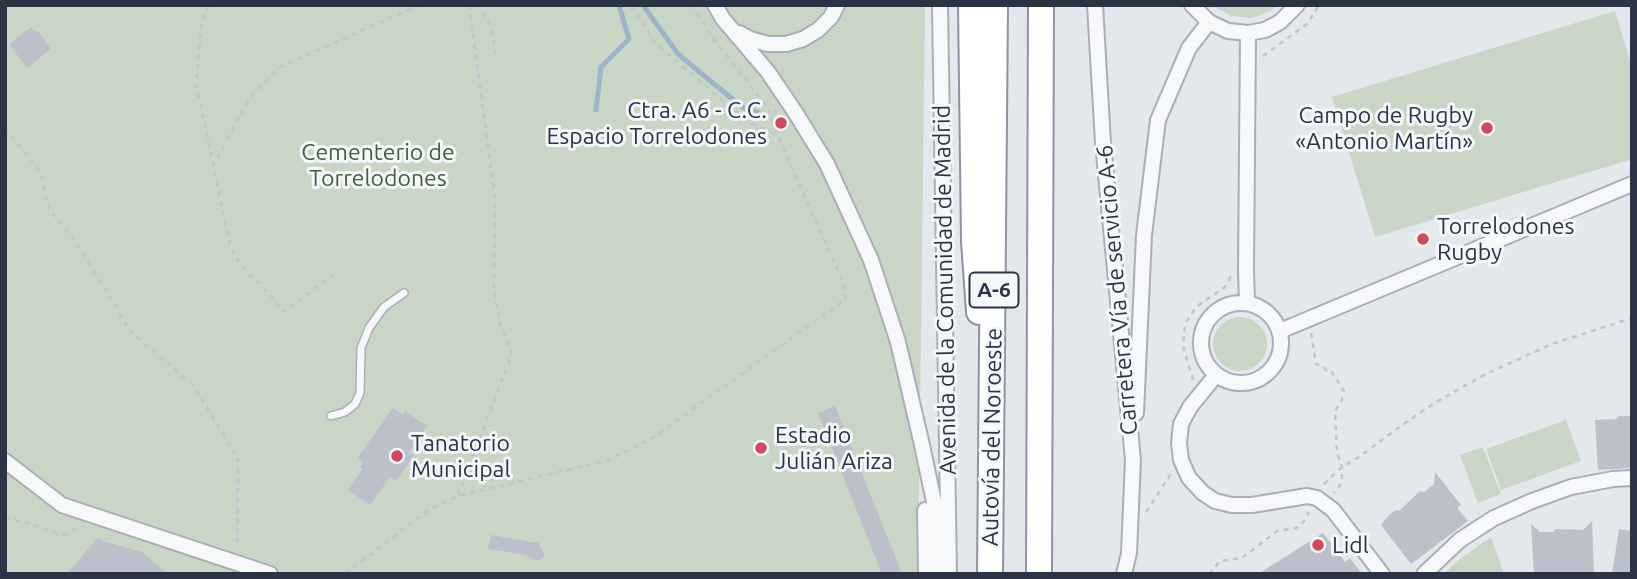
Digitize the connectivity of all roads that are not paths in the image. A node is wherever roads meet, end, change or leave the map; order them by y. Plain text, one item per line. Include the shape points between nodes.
1 (715, 5) edge
2 (837, 5) edge
3 (940, 5) edge
4 (971, 5) edge
5 (995, 5) edge
6 (1041, 5) edge
7 (1095, 5) edge
8 (1192, 5) edge
9 (1297, 5) edge
10 (1209, 22) junction
11 (735, 31) junction
12 (1248, 33) junction
13 (1632, 184) edge
14 (404, 293) dead end
15 (1247, 303) junction
16 (1280, 331) junction
17 (1216, 375) junction
18 (331, 416) dead end
19 (922, 446) junction
20 (1133, 460) junction
21 (5, 461) edge
22 (1632, 478) edge
23 (993, 479) junction
24 (270, 574) edge
25 (926, 574) edge
26 (937, 574) edge
27 (949, 574) edge
28 (990, 574) edge
29 (1039, 574) edge
30 (1124, 574) edge
31 (1382, 574) edge
32 (1424, 574) edge

1 - 11 street
2 - 11 street via 818,30 786,44 768,44
3 - 27 street, Avenida de la Comunidad de Madrid
4 - 23 highway via 974,241
5 - 23 highway, Autovía del Noroeste / A-6
6 - 29 highway, Autovía del Noroeste / A-6
7 - 20 street, Carretera Vía de servicio A-6 via 1103,143
8 - 10 street
9 - 12 street via 1280,22
10 - 12 street via 1228,31
10 - 20 street via 1189,48 1158,120 1144,235
11 - 19 street via 768,72 827,164 871,260 898,342
12 - 15 street
13 - 16 street
14 - 18 lane via 384,307 369,328 361,348 360,393 355,404
15 - 16 street via 1261,308
15 - 17 street via 1230,304 1204,327 1200,344
16 - 17 street via 1279,356 1264,377 1231,383
17 - 31 street via 1181,424 1181,460 1188,478 1215,501 1232,505 1323,495
19 - 25 street
19 - 26 street via 934,502
20 - 30 street, Carretera Vía de servicio A-6
21 - 24 street via 62,505
22 - 32 street via 1571,487 1532,500 1460,540
23 - 28 highway, Autovía del Noroeste / A-6

